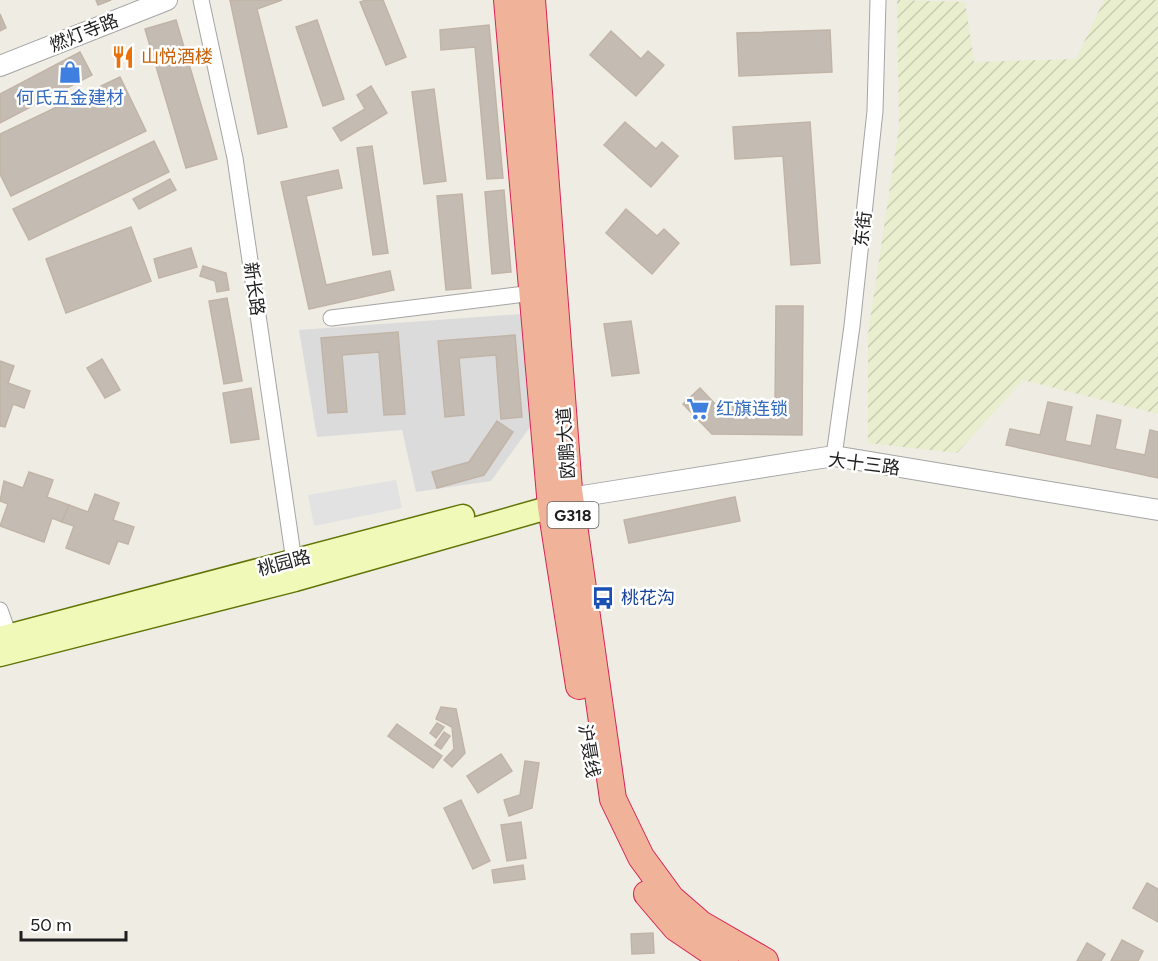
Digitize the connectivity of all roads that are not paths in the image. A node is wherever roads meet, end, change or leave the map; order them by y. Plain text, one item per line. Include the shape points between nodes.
1 (167, 0) edge
2 (201, 0) edge
3 (507, 0) edge
4 (532, 0) edge
5 (878, 0) edge
6 (0, 66) edge
7 (533, 293) junction
8 (331, 318) dead end
9 (834, 456) junction
10 (562, 499) junction
11 (1158, 510) edge
12 (295, 570) junction
13 (0, 610) edge
14 (6, 645) edge
15 (725, 961) edge
16 (765, 961) edge

1 - 6 street, 燃灯寺路
2 - 12 street, 新长路 via 235,158
3 - 7 highway, 欧鹏大道 / G318
4 - 10 highway, 欧鹏大道 / G318
5 - 9 street, 东街 via 875,111
7 - 8 street
7 - 10 highway, 欧鹏大道 / G318
9 - 10 street, 大十三路
9 - 11 street, 大十三路
10 - 12 main road, 桃园路
10 - 15 highway, 沪聂线 / G318 via 590,764 605,816 635,876 656,906 676,928
10 - 16 highway, 欧鹏大道 / G318 via 613,799 641,857 671,898 701,924
12 - 14 main road, 桃园路
13 - 14 street

